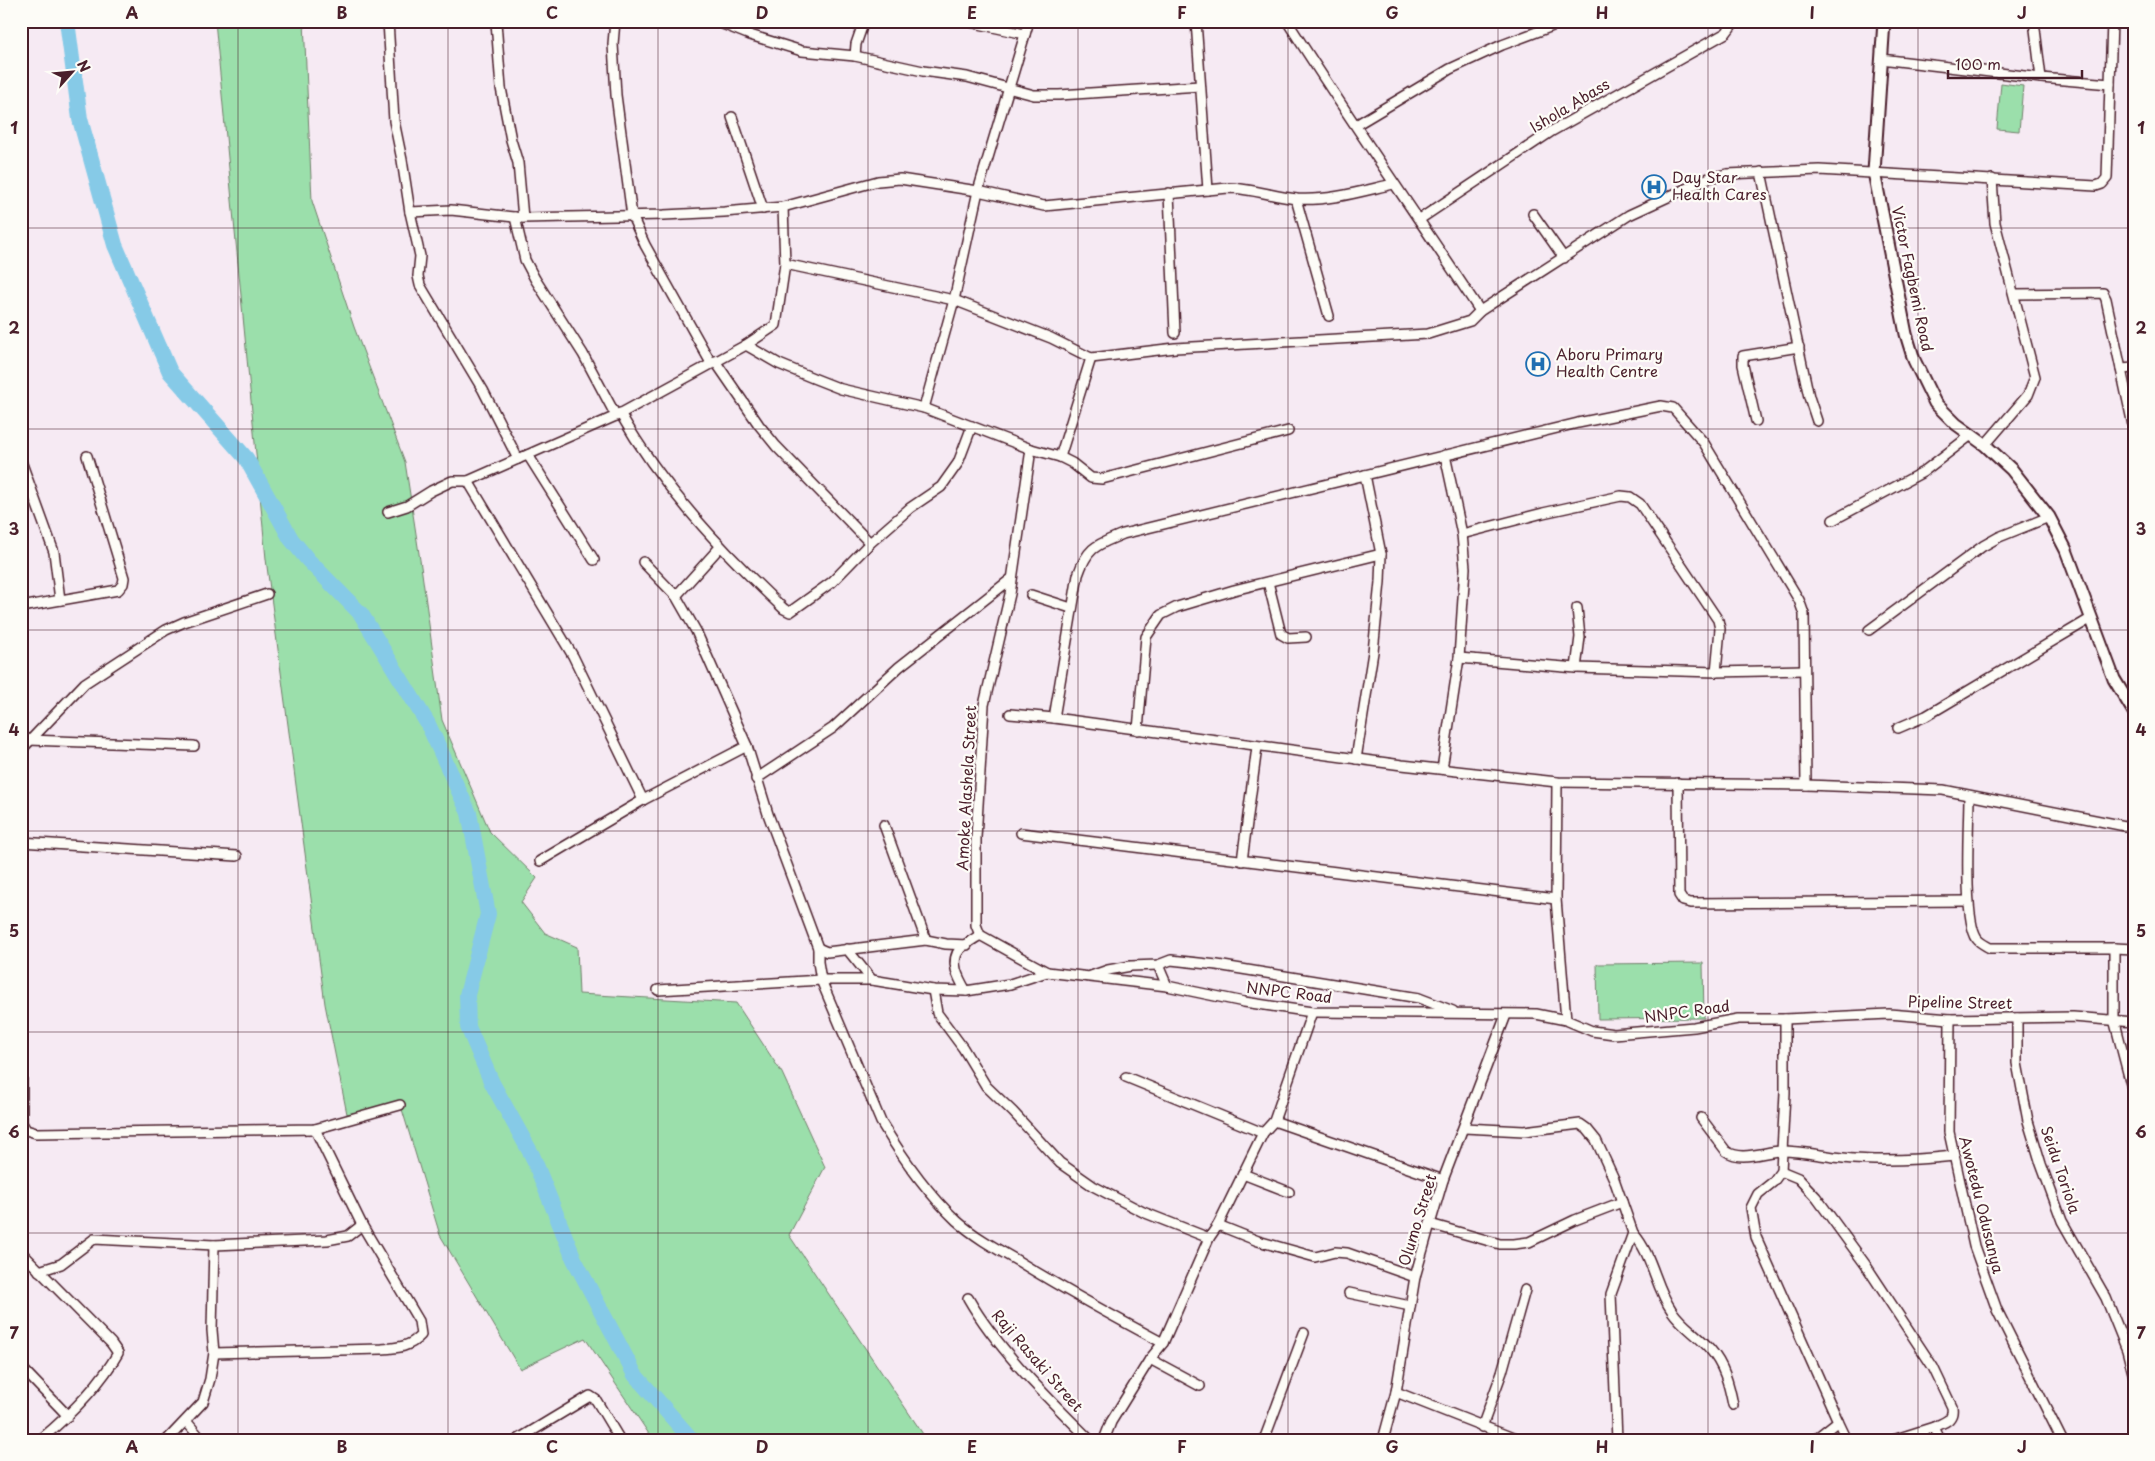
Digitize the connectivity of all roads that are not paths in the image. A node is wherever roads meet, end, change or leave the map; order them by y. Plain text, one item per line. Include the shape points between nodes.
1 (388, 21) edge
2 (501, 21) edge
3 (615, 21) edge
4 (715, 21) edge
5 (864, 21) edge
6 (965, 21) edge
7 (1029, 21) edge
8 (1196, 21) edge
9 (1287, 21) edge
10 (1566, 21) edge
11 (1735, 21) edge
12 (1884, 21) edge
13 (2034, 21) edge
14 (2112, 21) edge
15 (1025, 34) junction
16 (855, 56) junction
17 (1881, 59) junction
18 (2041, 78) junction
19 (2110, 84) junction
20 (1200, 86) junction
21 (1009, 87) junction
22 (732, 117) dead end
23 (1356, 125) junction
24 (1761, 172) junction
25 (1874, 172) junction
26 (1992, 179) junction
27 (1393, 184) junction
28 (978, 190) junction
29 (1208, 190) junction
30 (1169, 193) junction
31 (1296, 199) junction
32 (783, 207) junction
33 (763, 209) junction
34 (410, 212) junction
35 (1534, 214) dead end
36 (632, 216) junction
37 (519, 217) junction
38 (1420, 219) junction
39 (1564, 258) junction
40 (785, 264) junction
41 (2015, 294) junction
42 (954, 300) junction
43 (1480, 311) junction
44 (1329, 316) dead end
45 (1174, 333) dead end
46 (746, 345) junction
47 (1799, 347) junction
48 (1091, 358) junction
49 (713, 362) junction
50 (2134, 368) edge
51 (2121, 369) junction
52 (924, 408) junction
53 (618, 414) junction
54 (1756, 421) dead end
55 (1817, 421) dead end
56 (972, 426) junction
57 (2134, 430) edge
58 (1288, 431) dead end
59 (1971, 435) junction
60 (1985, 445) junction
61 (1031, 449) junction
62 (528, 455) junction
63 (1445, 455) junction
64 (87, 456) dead end
65 (1060, 457) junction
66 (518, 459) junction
67 (21, 461) edge
68 (1365, 475) junction
69 (468, 481) junction
70 (388, 512) dead end
71 (2049, 517) junction
72 (1833, 520) dead end
73 (1462, 534) junction
74 (870, 543) junction
75 (720, 547) junction
76 (1381, 554) junction
77 (594, 560) dead end
78 (643, 562) dead end
79 (1011, 579) junction
80 (1268, 582) junction
81 (267, 594) dead end
82 (1030, 595) dead end
83 (676, 596) junction
84 (60, 600) junction
85 (21, 608) edge
86 (1071, 608) junction
87 (1577, 608) dead end
88 (2090, 619) junction
89 (1869, 630) dead end
90 (1306, 637) dead end
91 (1459, 658) junction
92 (1576, 668) junction
93 (1804, 670) junction
94 (1716, 672) junction
95 (2134, 712) edge
96 (1010, 714) dead end
97 (1054, 718) junction
98 (1898, 728) dead end
99 (1138, 730) junction
100 (29, 740) junction
101 (194, 746) dead end
102 (747, 746) junction
103 (1257, 746) junction
104 (21, 750) edge
105 (1356, 759) junction
106 (1442, 769) junction
107 (756, 779) junction
108 (1557, 782) junction
109 (1678, 783) junction
110 (1806, 785) junction
111 (1970, 796) junction
112 (643, 800) junction
113 (884, 825) dead end
114 (2134, 825) edge
115 (1021, 833) dead end
116 (21, 842) edge
117 (237, 856) dead end
118 (540, 861) dead end
119 (1242, 861) junction
120 (1556, 899) junction
121 (1968, 901) junction
122 (980, 935) junction
123 (926, 940) junction
124 (967, 945) junction
125 (818, 948) junction
126 (2114, 948) junction
127 (847, 949) junction
128 (2134, 950) edge
129 (1158, 965) junction
130 (1048, 972) junction
131 (1088, 977) junction
132 (822, 980) junction
133 (872, 980) junction
134 (1167, 986) junction
135 (658, 990) dead end
136 (933, 990) junction
137 (966, 991) junction
138 (1312, 1012) junction
139 (1459, 1013) junction
140 (1506, 1015) junction
141 (2017, 1018) junction
142 (1785, 1019) junction
143 (1950, 1019) junction
144 (2114, 1019) junction
145 (1566, 1020) junction
146 (2134, 1022) edge
147 (22, 1051) edge
148 (1126, 1078) dead end
149 (2134, 1096) edge
150 (400, 1105) dead end
151 (1701, 1118) dead end
152 (1274, 1121) junction
153 (1464, 1128) junction
154 (315, 1129) junction
155 (1263, 1133) junction
156 (1782, 1151) junction
157 (1954, 1156) junction
158 (1781, 1171) junction
159 (1243, 1174) junction
160 (1443, 1180) junction
161 (1289, 1192) dead end
162 (1622, 1202) junction
163 (1430, 1224) junction
164 (362, 1225) junction
165 (1218, 1225) junction
166 (1633, 1233) junction
167 (1210, 1238) junction
168 (214, 1245) junction
169 (21, 1252) edge
170 (39, 1271) junction
171 (1414, 1277) junction
172 (1526, 1290) dead end
173 (1349, 1293) dead end
174 (968, 1298) dead end
175 (1410, 1306) junction
176 (1304, 1333) dead end
177 (1163, 1343) junction
178 (214, 1353) junction
179 (1150, 1359) junction
180 (21, 1367) edge
181 (2134, 1377) edge
182 (1200, 1386) dead end
183 (1396, 1392) junction
184 (1733, 1405) dead end
185 (68, 1416) junction
186 (186, 1421) junction
187 (1838, 1421) junction
188 (1482, 1426) junction
189 (1934, 1427) junction
190 (40, 1440) edge
191 (166, 1440) edge
192 (202, 1440) edge
193 (517, 1440) edge
194 (620, 1440) edge
195 (1090, 1440) edge
196 (1104, 1440) edge
197 (1264, 1440) edge
198 (1383, 1440) edge
199 (1518, 1440) edge
200 (1617, 1440) edge
201 (1814, 1440) edge
202 (1847, 1440) edge
203 (1893, 1440) edge
204 (1940, 1440) edge
205 (2062, 1440) edge

1 - 34 street via 394,121
2 - 37 street via 496,22 501,88 518,162
3 - 36 street via 616,95
4 - 16 street via 802,51
5 - 16 street
6 - 15 street
7 - 15 street
8 - 20 street
9 - 23 street
10 - 23 street via 1450,69
11 - 38 street, Ishola Abass via 1726,33 1552,131
12 - 17 street, Victor Fagbemi Road
13 - 18 street
14 - 19 street
15 - 21 street
16 - 21 street
17 - 18 street
17 - 25 street, Victor Fagbemi Road
18 - 19 street
19 - 26 street via 2107,178 2102,184
20 - 21 street via 1059,95 1034,95
20 - 29 street
21 - 28 street
22 - 33 street
23 - 27 street
24 - 25 street
24 - 39 street via 1718,176 1692,184 1629,215
24 - 47 street
25 - 26 street
25 - 59 street, Victor Fagbemi Road via 1914,360 1935,403
26 - 41 street via 1995,223
27 - 31 street via 1336,197
27 - 38 street
28 - 30 street via 1044,206
28 - 32 street via 900,179 878,181
28 - 42 street
29 - 30 street
29 - 31 street via 1240,188
30 - 45 street
31 - 44 street
32 - 33 street
32 - 40 street
33 - 36 street
34 - 37 street via 450,210
34 - 66 street via 420,256 420,285
35 - 39 street
36 - 37 street
36 - 49 street via 645,245
37 - 53 street via 521,246 532,272
38 - 43 street
39 - 43 street
40 - 42 street
40 - 46 street via 776,325
41 - 51 street via 2103,293
41 - 60 street via 2035,376 2028,395
42 - 48 street via 1051,338
42 - 52 street
43 - 48 street via 1470,321 1428,334 1176,348
46 - 49 street
46 - 52 street via 778,364 841,389
47 - 54 street via 1742,356
47 - 55 street
48 - 65 street
49 - 53 street
49 - 74 street via 776,446
50 - 51 street
51 - 57 street
52 - 56 street
53 - 62 street
53 - 75 street via 652,465
56 - 61 street
56 - 74 street via 958,462 941,487 910,508
58 - 65 street via 1102,479 1091,478
59 - 60 street, Victor Fagbemi Road
59 - 72 street via 1923,472
60 - 71 street, Victor Fagbemi Road via 2022,480
61 - 65 street
61 - 79 street, Amoke Alashela Street
62 - 66 street
62 - 77 street
63 - 68 street
63 - 73 street
63 - 93 street via 1578,423 1661,406 1673,408 1704,443 1799,600 1804,614
64 - 84 street via 124,578 123,584 118,590
66 - 69 street
67 - 84 street via 54,552
68 - 76 street
68 - 86 street via 1123,534 1100,544 1086,554
69 - 70 street via 452,481 407,506
69 - 112 street via 573,656
71 - 88 street, Victor Fagbemi Road via 2066,550
71 - 89 street via 1983,546
73 - 91 street via 1465,568
73 - 94 street via 1543,513 1621,496 1630,497 1640,504 1718,620
74 - 75 street via 832,582 790,612
75 - 83 street
76 - 80 street
76 - 105 street via 1374,652
78 - 83 street
79 - 107 street via 899,668 833,728
79 - 122 street, Amoke Alashela Street via 984,705 976,838 976,925
80 - 90 street via 1282,634 1288,638
80 - 99 street via 1177,607 1161,615 1146,637
81 - 100 street via 166,630 85,683
82 - 86 street
83 - 102 street via 696,631
84 - 85 street
86 - 97 street
87 - 92 street via 1580,636
88 - 95 street, Victor Fagbemi Road via 2114,679
88 - 98 street via 1926,716
91 - 92 street
91 - 106 street
92 - 94 street
93 - 94 street
93 - 110 street
96 - 97 street
97 - 99 street
99 - 103 street
100 - 101 street
100 - 104 street
102 - 107 street
102 - 112 street
103 - 105 street
103 - 119 street
105 - 106 street
106 - 108 street
107 - 125 street
108 - 109 street
108 - 120 street
109 - 110 street
109 - 121 street via 1679,894 1683,901
110 - 111 street via 1943,790
111 - 114 street via 2125,826
111 - 121 street
112 - 118 street
113 - 123 street
115 - 119 street
116 - 117 street
119 - 120 street
120 - 145 street
121 - 126 street via 1976,938 1990,948
122 - 124 street
122 - 130 street
123 - 124 street
123 - 127 street
124 - 137 street via 960,950 956,960 956,973
125 - 127 street via 827,952
125 - 132 street
126 - 128 street
126 - 144 street
127 - 133 street
129 - 131 street via 1131,966
129 - 134 street
129 - 139 street via 1171,960 1217,964 1419,998
130 - 131 street, NNPC Road
130 - 137 street, NNPC Road via 1010,984
131 - 134 street, NNPC Road
132 - 133 street, NNPC Road
132 - 135 street, NNPC Road
132 - 177 street via 882,1122 940,1204 959,1223 989,1244 1074,1296
133 - 136 street, NNPC Road
134 - 138 street, NNPC Road
136 - 137 street, NNPC Road
136 - 167 street via 937,1013 986,1086 1060,1163 1093,1186 1143,1212
138 - 139 street, NNPC Road
138 - 152 street
139 - 140 street, NNPC Road
140 - 145 street, NNPC Road via 1536,1014
140 - 153 street, Olumo Street
141 - 143 street, Pipeline Street
141 - 144 street, Pipeline Street
141 - 181 street, Seidu Toriola via 2017,1063 2028,1121 2041,1164 2062,1221 2109,1306
142 - 143 street, Pipeline Street via 1889,1014
142 - 145 street, NNPC Road via 1738,1019 1694,1027 1614,1034 1592,1031
142 - 156 street
143 - 157 street, Awotedu Odusanya via 1949,1132
144 - 146 street, Pipeline Street
144 - 149 street
147 - 154 street via 22,1124 26,1130 36,1133
148 - 155 street
150 - 154 street
151 - 156 street via 1731,1154 1740,1156
152 - 155 street
152 - 160 street
153 - 160 street, Olumo Street
153 - 162 street via 1524,1130 1580,1124 1596,1140
154 - 164 street
155 - 159 street
156 - 157 street via 1882,1161
156 - 158 street
157 - 205 street, Awotedu Odusanya via 1984,1278
158 - 187 street via 1758,1194 1751,1208 1756,1237
158 - 189 street via 1798,1178 1816,1197 1933,1367 1953,1414 1949,1421
159 - 161 street
159 - 165 street
160 - 163 street, Olumo Street
162 - 163 street via 1529,1242 1514,1244 1500,1244
162 - 166 street
163 - 171 street, Olumo Street
164 - 168 street via 348,1236 328,1240
164 - 178 street via 419,1321 421,1335 414,1342 403,1347 382,1349
165 - 167 street
165 - 171 street via 1258,1241 1315,1257 1347,1252
166 - 184 street via 1644,1249 1671,1310 1718,1361 1726,1375
166 - 200 street via 1611,1294
167 - 177 street
168 - 170 street via 94,1239 61,1264
168 - 178 street
169 - 170 street
170 - 185 street via 118,1353
171 - 175 street, Olumo Street
172 - 188 street
173 - 175 street
174 - 195 street, Raji Rasaki Street via 995,1337
175 - 183 street, Olumo Street
176 - 197 street
177 - 179 street
178 - 186 street via 203,1402
179 - 182 street
179 - 196 street via 1111,1422
180 - 185 street
183 - 188 street
183 - 198 street, Olumo Street
185 - 190 street
186 - 191 street
186 - 192 street
187 - 201 street
187 - 202 street
188 - 199 street
189 - 203 street
189 - 204 street
193 - 194 street via 590,1396 596,1400

